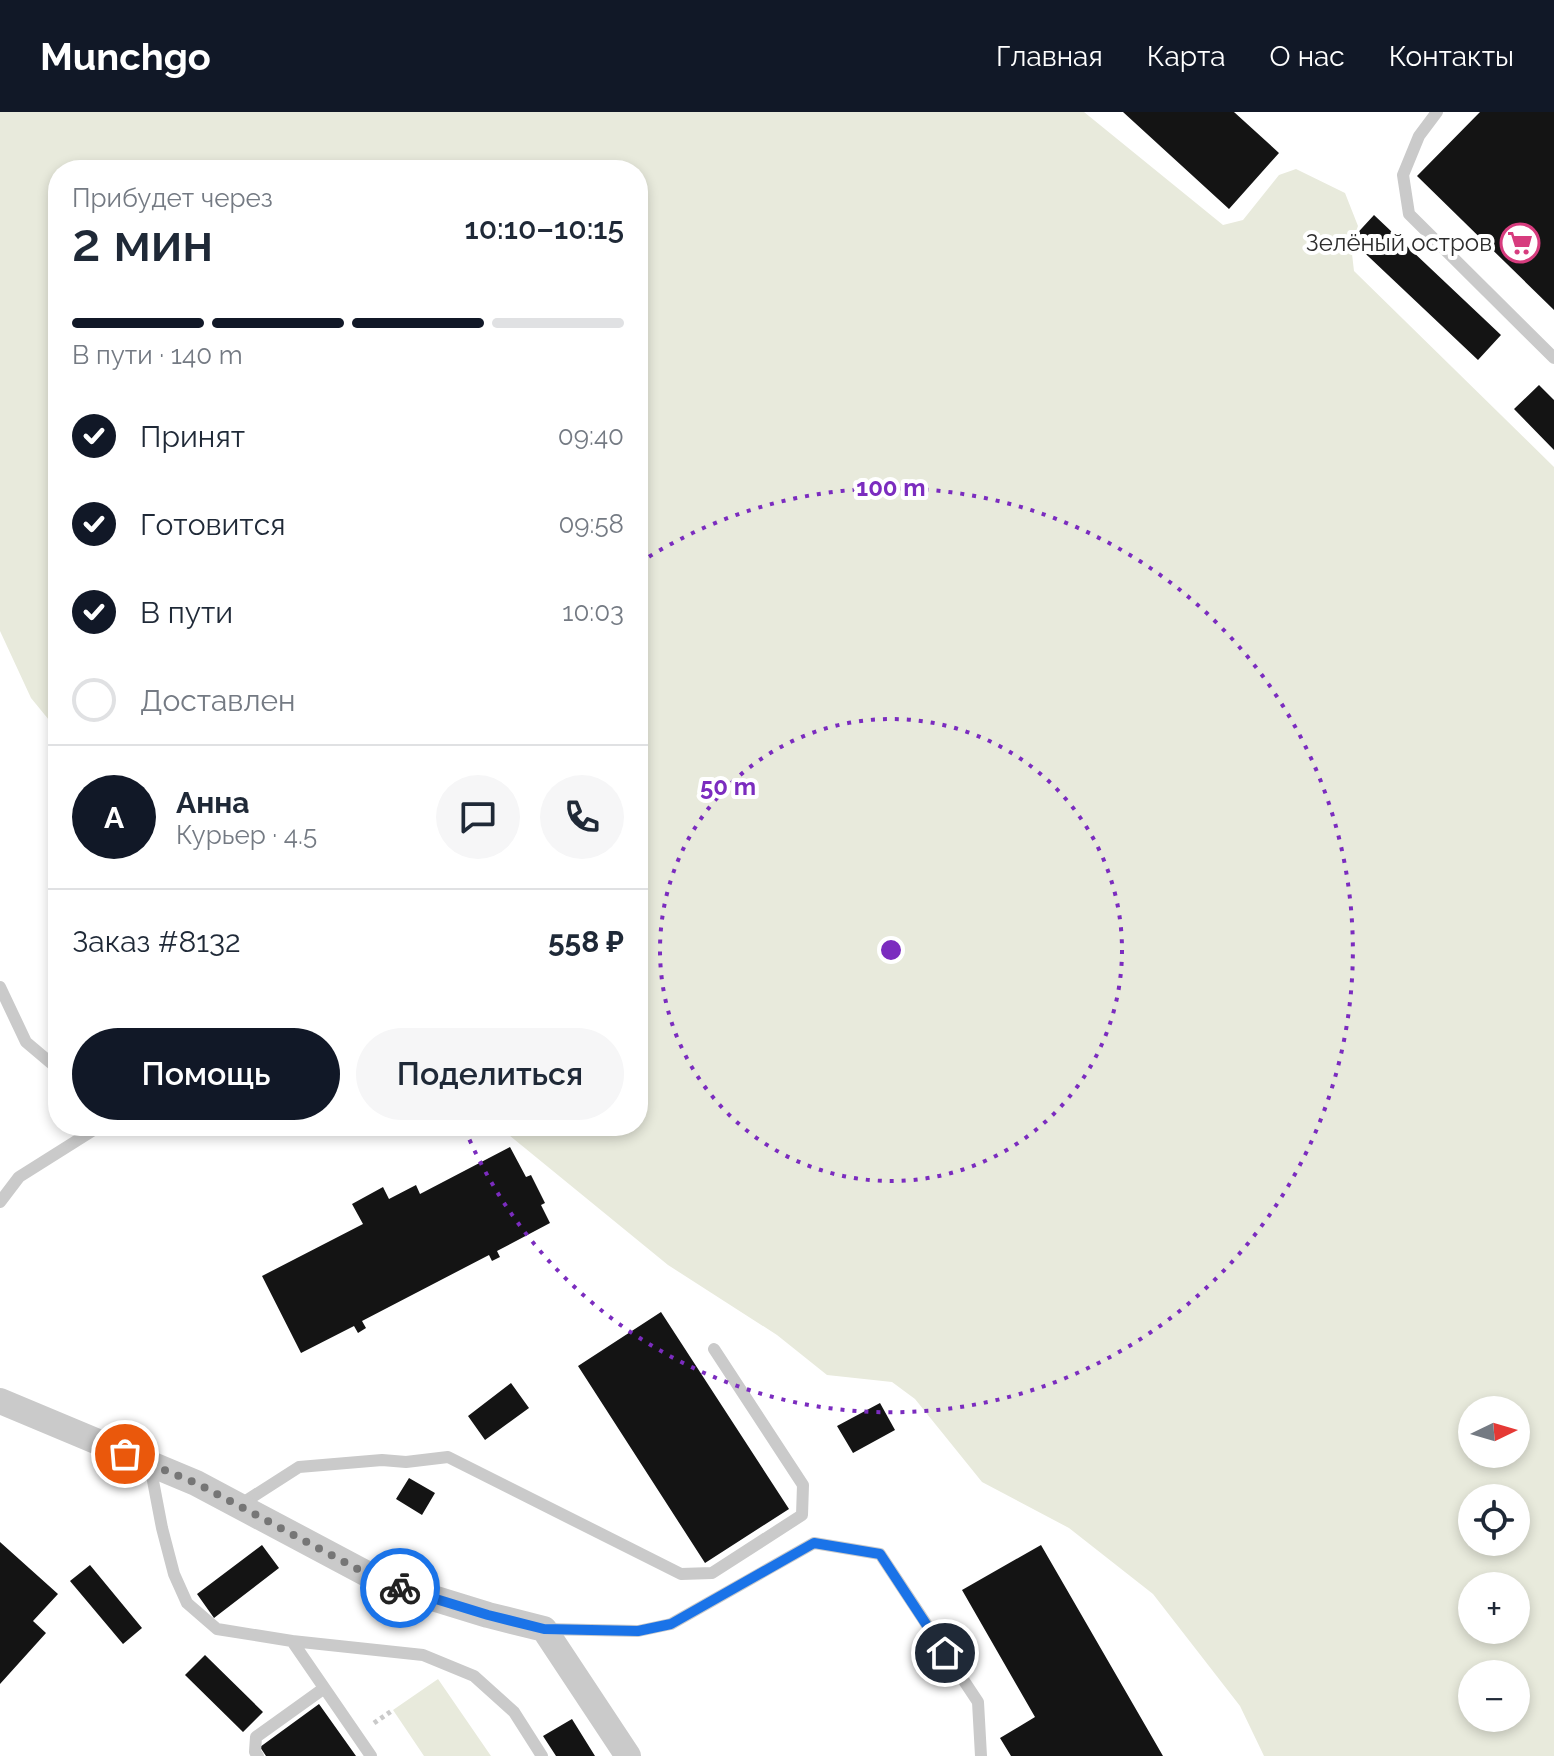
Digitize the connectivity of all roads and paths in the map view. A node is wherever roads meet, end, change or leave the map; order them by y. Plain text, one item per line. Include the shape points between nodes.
1 (1437, 112) edge
2 (1554, 358) edge
3 (0, 987) edge
4 (48, 1061) edge
5 (82, 1136) edge
6 (0, 1202) edge
7 (714, 1349) dead end
8 (0, 1401) edge
9 (150, 1465) junction
10 (238, 1506) junction
11 (544, 1629) junction
12 (292, 1641) junction
13 (323, 1689) junction
14 (258, 1756) edge
15 (371, 1756) edge
16 (542, 1756) edge
17 (628, 1756) edge
18 (981, 1756) edge

1 - 2 lane via 1419,136 1403,175 1409,214
3 - 4 lane via 26,1042
5 - 6 lane via 19,1177
7 - 10 lane via 803,1485 802,1515 712,1573 681,1574 448,1457 299,1467
8 - 9 street
9 - 10 street
9 - 12 lane via 174,1574 187,1603 217,1629
10 - 11 street via 384,1583
11 - 17 street
11 - 18 lane via 638,1631 671,1624 814,1543 880,1554 978,1702
12 - 13 lane
12 - 16 lane via 423,1655 474,1676 514,1712
13 - 14 lane via 256,1737
13 - 15 lane

